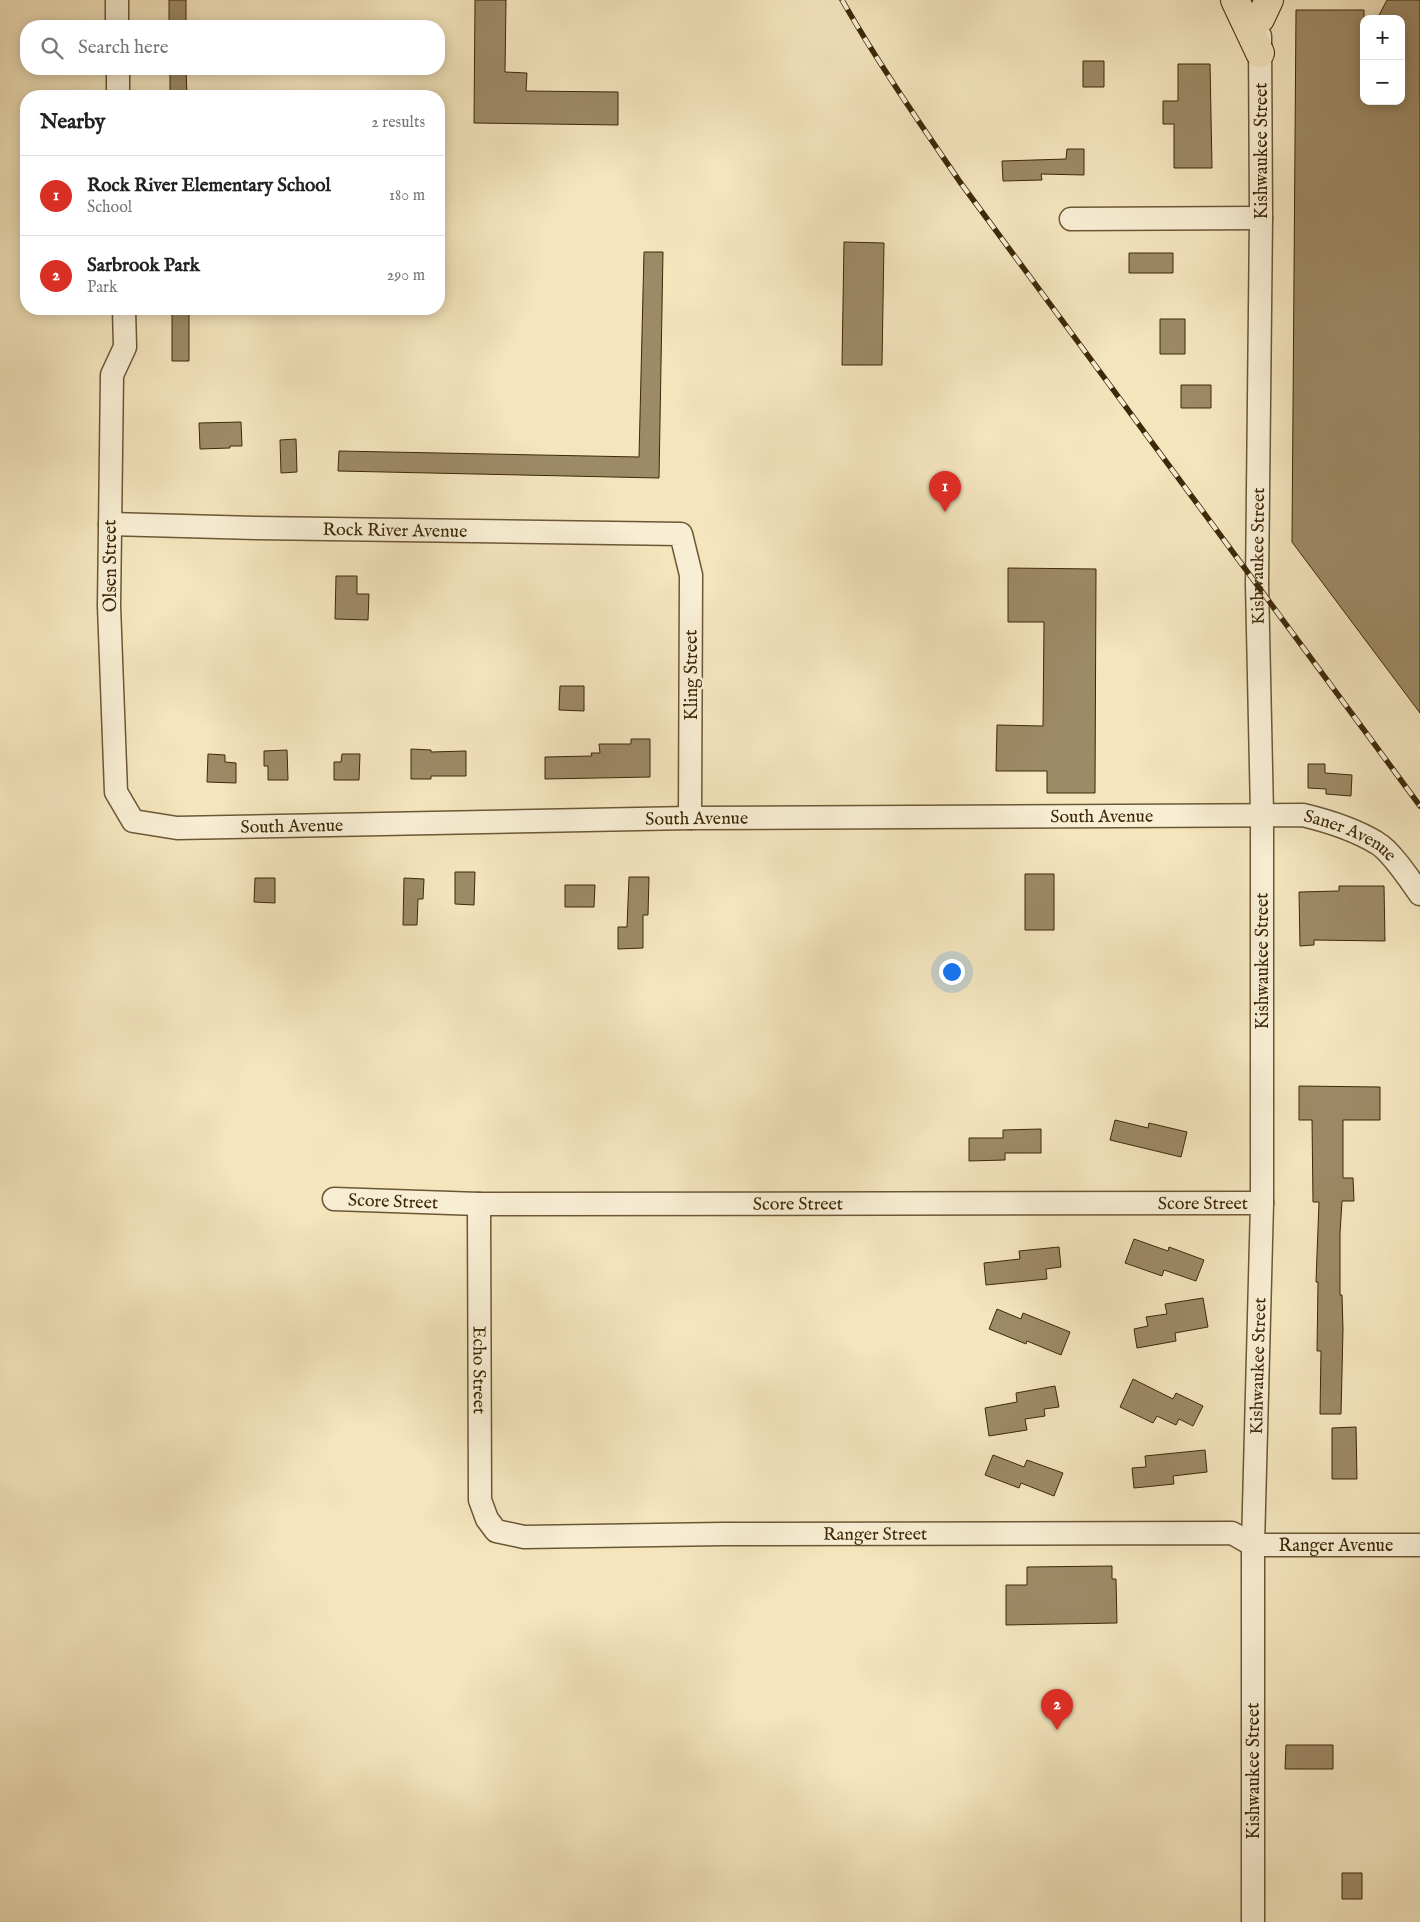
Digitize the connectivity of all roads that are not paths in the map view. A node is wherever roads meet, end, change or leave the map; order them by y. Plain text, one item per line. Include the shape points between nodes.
1 (117, 0) edge
2 (1235, 0) edge
3 (1263, 6) edge
4 (117, 20) edge
5 (1260, 52) junction
6 (118, 75) edge
7 (118, 90) edge
8 (1261, 218) junction
9 (1071, 219) dead end
10 (124, 315) edge
11 (110, 524) junction
12 (681, 534) joint
13 (1262, 814) junction
14 (690, 818) junction
15 (133, 821) joint
16 (1420, 894) edge
17 (334, 1199) dead end
18 (1262, 1203) junction
19 (479, 1204) junction
20 (496, 1531) joint
21 (1253, 1545) junction
22 (1420, 1545) edge
23 (1253, 1922) edge

1 - 4 street
2 - 5 main road
3 - 5 street, Kishwaukee Street
5 - 8 street, Kishwaukee Street
6 - 7 street
8 - 9 street
8 - 13 street, Kishwaukee Street via 1257,584
10 - 11 street, Olsen Street via 125,347 112,375
11 - 12 street, Rock River Avenue
11 - 15 street, Olsen Street via 116,792
12 - 14 street, Kling Street via 692,575
13 - 14 street, South Avenue
13 - 16 street, Saner Avenue via 1303,815 1334,823 1378,843
13 - 18 street, Kishwaukee Street
14 - 15 street, South Avenue via 177,828
17 - 19 street, Score Street
18 - 19 street, Score Street
18 - 21 street, Kishwaukee Street
19 - 20 street, Echo Street via 480,1500
20 - 21 street, Ranger Street via 524,1537 1232,1533
21 - 22 street, Ranger Avenue
21 - 23 street, Kishwaukee Street

